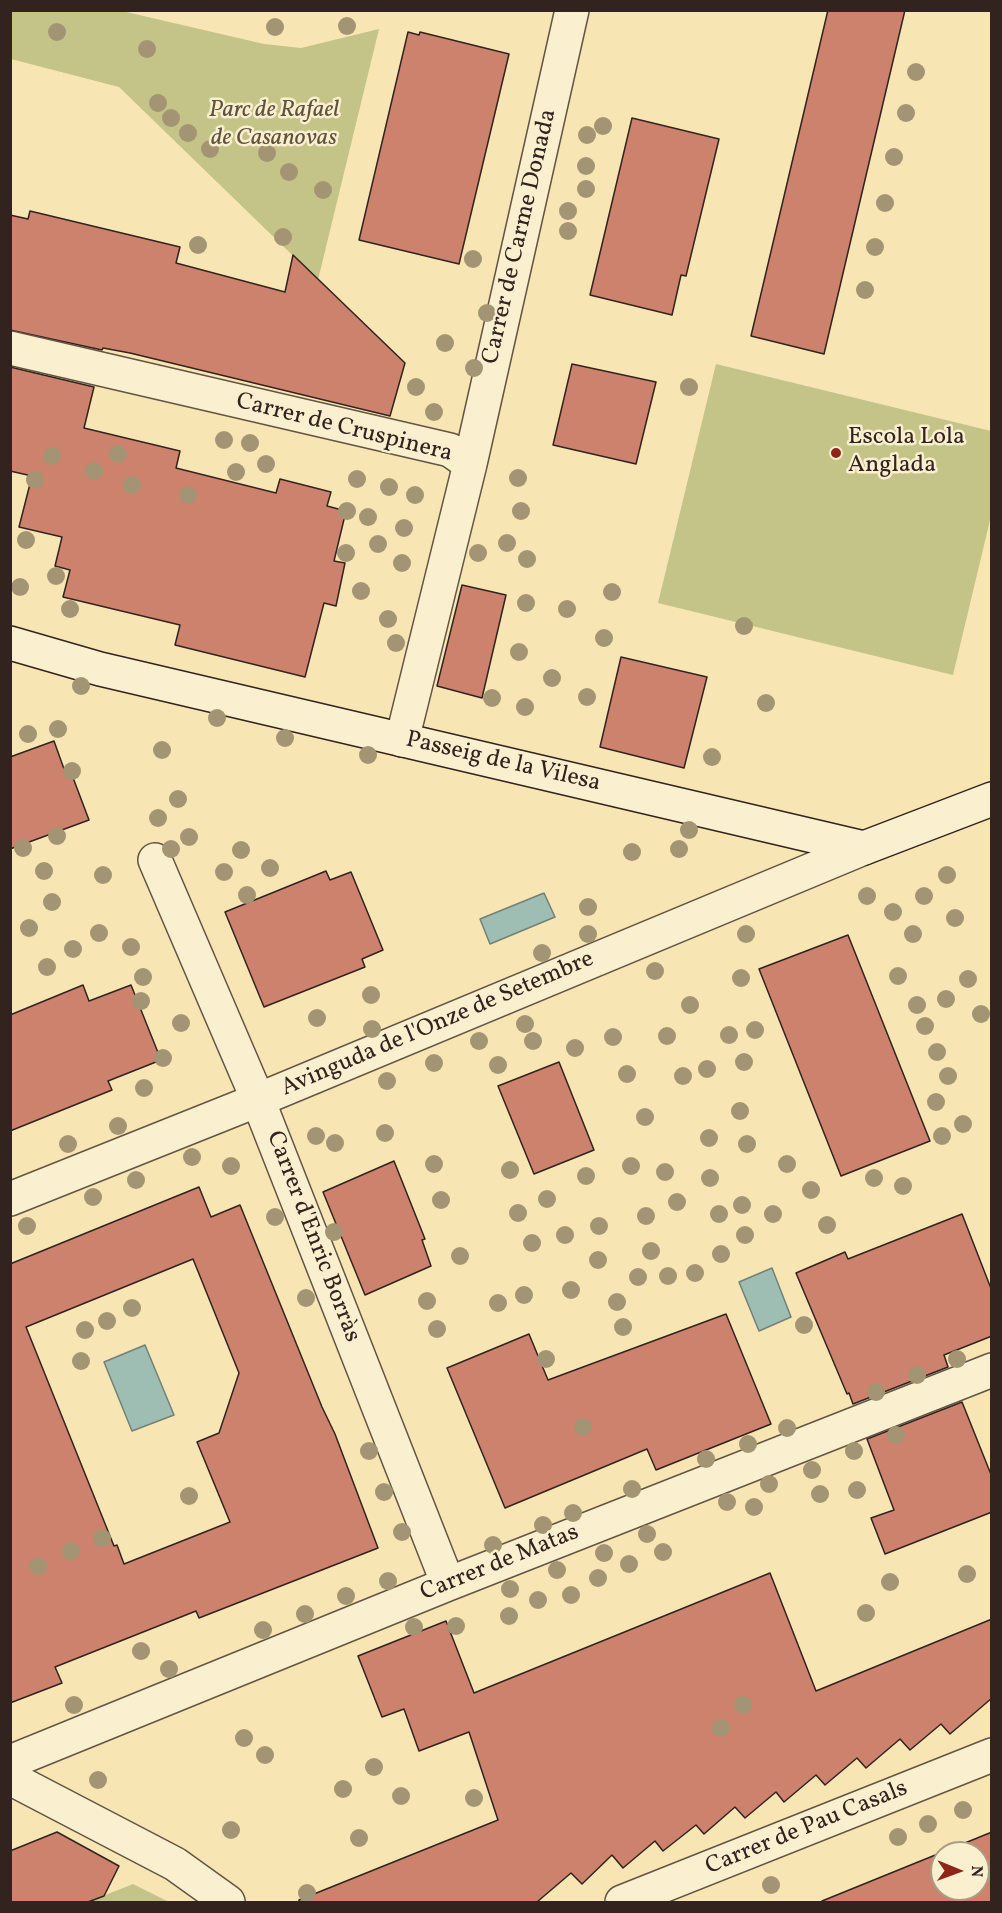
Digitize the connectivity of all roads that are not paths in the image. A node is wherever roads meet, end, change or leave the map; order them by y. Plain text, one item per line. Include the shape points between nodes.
1 (572, 10) edge
2 (10, 348) edge
3 (470, 464) junction
4 (10, 643) edge
5 (402, 740) junction
6 (992, 799) edge
7 (864, 848) junction
8 (155, 860) dead end
9 (258, 1101) junction
10 (10, 1199) edge
11 (992, 1370) edge
12 (448, 1584) junction
13 (992, 1755) edge
14 (10, 1762) edge
15 (10, 1778) edge
16 (228, 1902) edge
17 (622, 1902) edge

1 - 3 street, Carrer de Carme Donada
2 - 3 street, Carrer de Cruspinera via 450,450
3 - 5 street, Carrer de Cruspinera
4 - 5 street, Passeig de la Vilesa via 100,669
5 - 7 street, Passeig de la Vilesa
6 - 7 street
7 - 9 street, Avinguda de l'Onze de Setembre
8 - 9 street, Carrer d'Enric Borràs
9 - 10 street, Avinguda de l'Onze de Setembre
9 - 12 street, Carrer d'Enric Borràs
11 - 12 street, Carrer de Matas
12 - 14 street, Carrer de Matas
13 - 17 street, Carrer de Pau Casals
15 - 16 street via 175,1864

